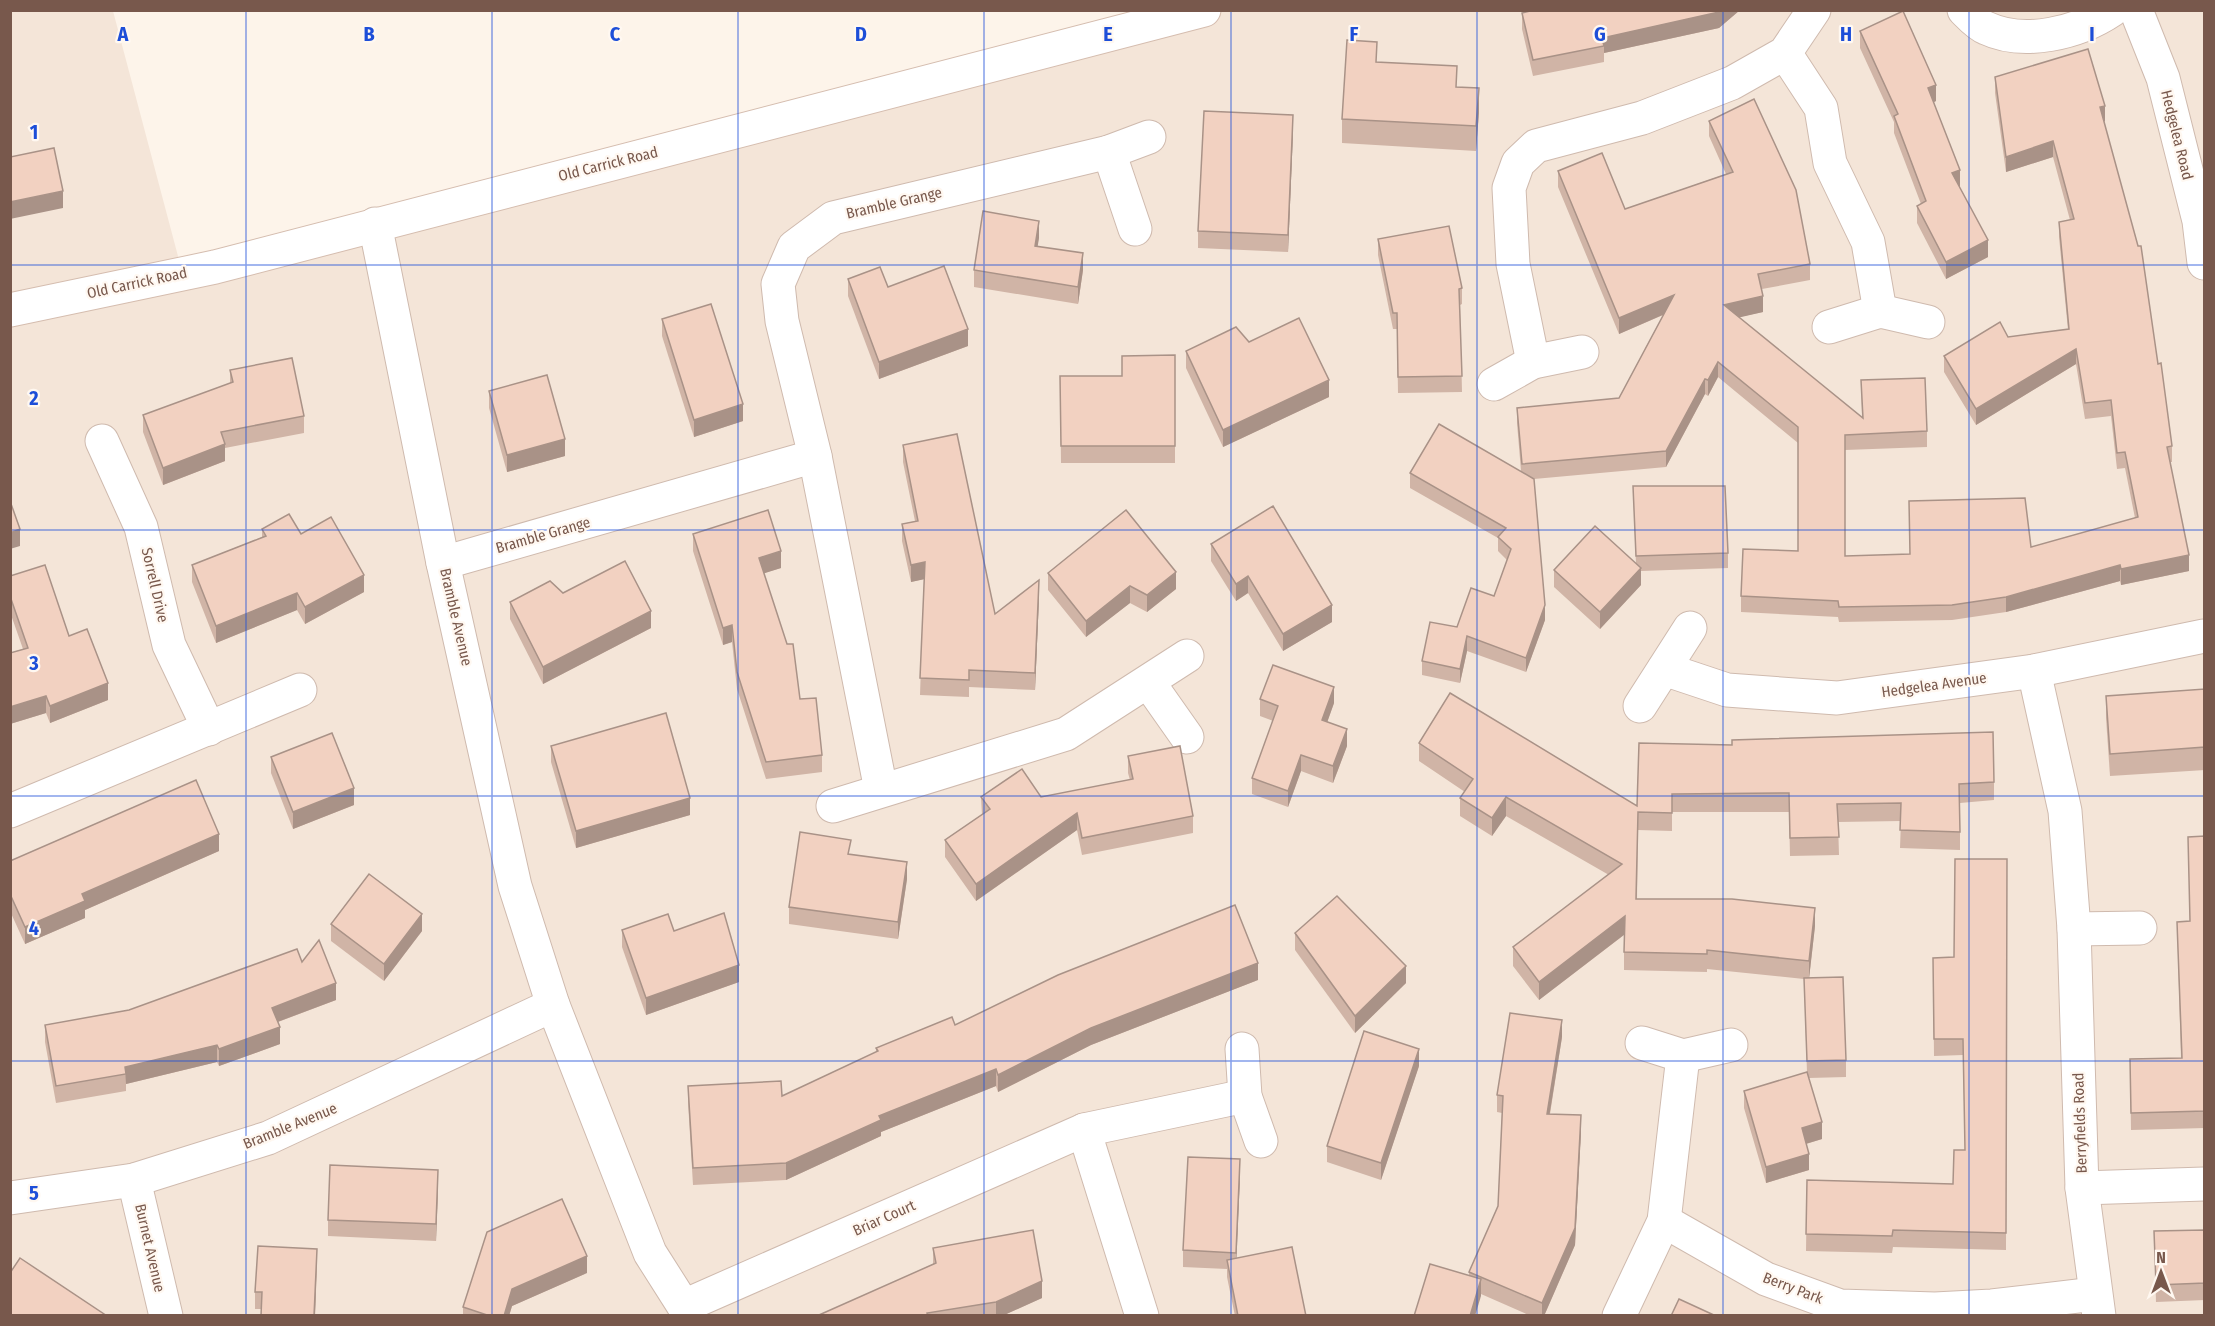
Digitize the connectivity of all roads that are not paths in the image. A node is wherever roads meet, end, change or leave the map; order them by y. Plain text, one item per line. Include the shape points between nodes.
1 (1204, 10) edge
2 (1814, 10) edge
3 (1964, 10) edge
4 (2112, 10) edge
5 (2136, 10) edge
6 (1785, 53) junction
7 (1149, 137) dead end
8 (1109, 152) junction
9 (2202, 220) edge
10 (375, 224) junction
11 (1136, 229) dead end
12 (2205, 263) edge
13 (10, 310) edge
14 (1880, 311) junction
15 (1928, 322) dead end
16 (1829, 327) dead end
17 (1582, 352) dead end
18 (1533, 362) junction
19 (1494, 384) dead end
20 (102, 441) dead end
21 (815, 456) junction
22 (443, 563) junction
23 (1690, 628) dead end
24 (2205, 636) edge
25 (1187, 656) dead end
26 (1664, 669) junction
27 (2034, 671) junction
28 (1149, 683) junction
29 (300, 690) dead end
30 (1640, 706) dead end
31 (209, 729) junction
32 (1188, 737) dead end
33 (881, 790) junction
34 (833, 806) dead end
35 (10, 811) edge
36 (2140, 928) dead end
37 (2074, 929) junction
38 (553, 1005) junction
39 (1642, 1043) dead end
40 (1731, 1045) dead end
41 (1242, 1049) dead end
42 (1683, 1056) junction
43 (1245, 1096) junction
44 (1084, 1130) junction
45 (1261, 1141) dead end
46 (134, 1180) junction
47 (2205, 1184) edge
48 (2082, 1188) junction
49 (10, 1198) edge
50 (1664, 1221) junction
51 (2097, 1305) edge
52 (687, 1311) edge
53 (1934, 1312) edge
54 (166, 1316) edge
55 (1142, 1316) edge
56 (1619, 1316) edge

1 - 10 street, Old Carrick Road
2 - 6 street
3 - 4 street via 1985,28 2025,38 2093,23
5 - 9 street, Hedgelea Road via 2163,78
6 - 14 street via 1821,108 1830,163 1868,242
6 - 18 street via 1732,82 1642,118 1536,146 1518,164 1509,188 1513,264
7 - 8 street, Bramble Grange
8 - 11 street
8 - 21 street, Bramble Grange via 833,218 794,247 778,284 782,321
9 - 12 street, Hedgelea Road
10 - 13 street, Old Carrick Road via 215,267
10 - 22 street, Bramble Avenue
14 - 15 street
14 - 16 street
17 - 18 street
18 - 19 street
20 - 31 street, Sorrell Drive via 141,527 169,645
21 - 22 street, Bramble Grange
21 - 33 street, Bramble Grange
22 - 38 street, Bramble Avenue via 515,886
23 - 26 street
24 - 27 street, Hedgelea Avenue
25 - 28 street
26 - 27 street, Hedgelea Avenue via 1727,690 1837,698
26 - 30 street
27 - 37 street, Berryfields Road via 2065,812
28 - 32 street
28 - 33 street via 1066,734
29 - 31 street
31 - 35 street
33 - 34 street
36 - 37 street
37 - 48 street, Berryfields Road
38 - 46 street, Bramble Avenue via 268,1138
38 - 52 street, Bramble Avenue via 650,1253
39 - 42 street
40 - 42 street
41 - 43 street
42 - 50 street
43 - 44 street, Briar Court
43 - 45 street
44 - 52 street, Briar Court
44 - 55 street
46 - 49 street, Bramble Avenue
46 - 54 street, Burnet Avenue
47 - 48 street
48 - 51 street, Berryfields Road
50 - 53 street, Berry Park via 1766,1279 1840,1306
50 - 56 street
51 - 53 street, Berry Park via 1992,1306

